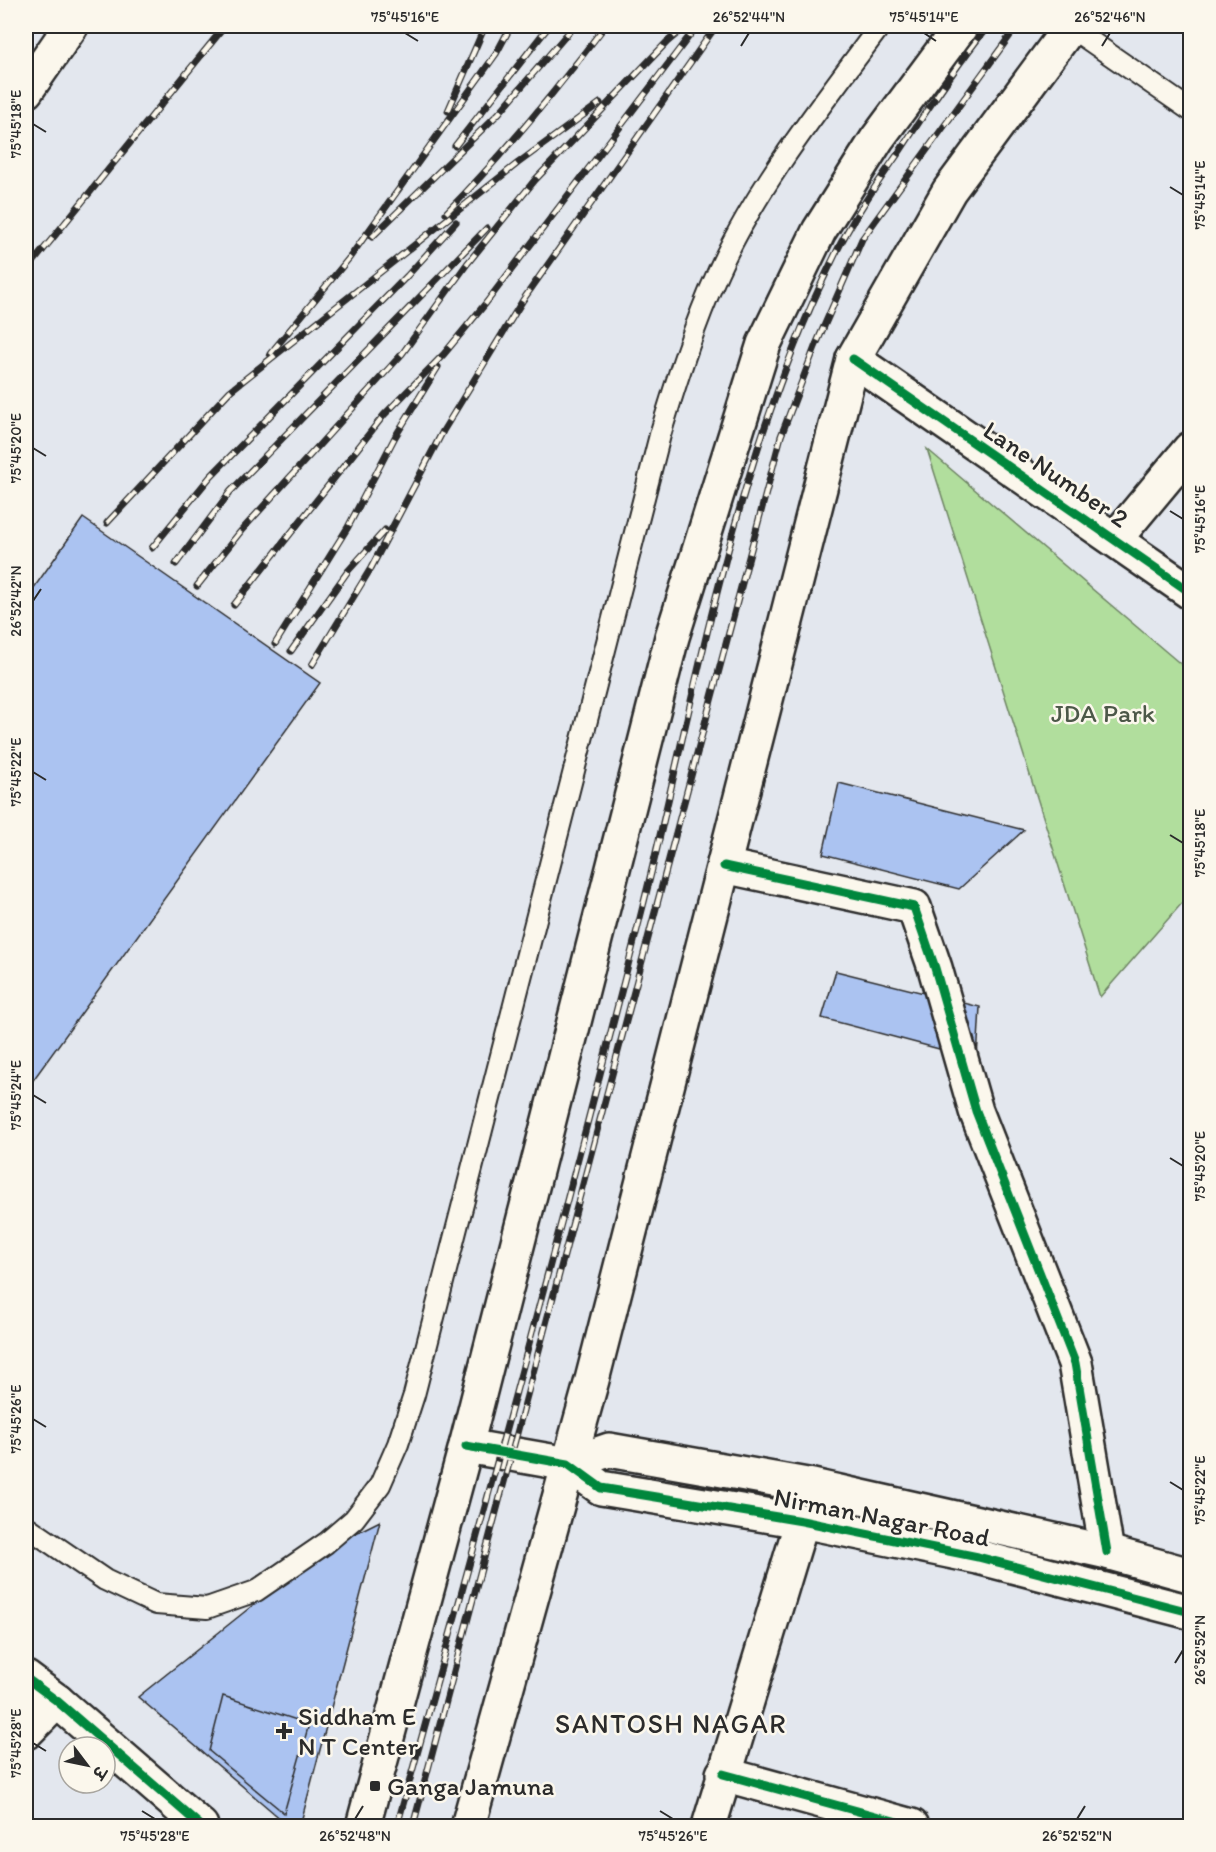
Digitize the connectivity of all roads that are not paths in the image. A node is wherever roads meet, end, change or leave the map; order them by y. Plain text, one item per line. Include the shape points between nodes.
1 (71, 26) edge
2 (880, 26) edge
3 (961, 26) edge
4 (1070, 26) edge
5 (26, 91) edge
6 (1191, 110) edge
7 (853, 359) junction
8 (1191, 449) edge
9 (1115, 539) junction
10 (1191, 592) edge
11 (724, 866) junction
12 (466, 1446) junction
13 (568, 1464) junction
14 (802, 1521) junction
15 (26, 1526) edge
16 (1107, 1552) junction
17 (1187, 1568) edge
18 (1191, 1612) edge
19 (26, 1678) edge
20 (57, 1701) junction
21 (26, 1732) edge
22 (723, 1774) junction
23 (201, 1827) edge
24 (363, 1827) edge
25 (468, 1827) edge
26 (709, 1827) edge
27 (912, 1827) edge

1 - 5 main road
2 - 15 lane via 801,133 748,218 719,271 683,357 414,1395 380,1485 354,1519 326,1543 256,1591 207,1608 156,1604 105,1580
3 - 12 main road via 877,139 819,231 764,344 672,637
4 - 6 lane
4 - 7 main road via 949,191
7 - 9 main road, Lane Number 2
7 - 11 main road
8 - 9 main road
9 - 10 main road, Lane Number 2
11 - 13 main road
11 - 16 main road via 914,907 976,1111 1075,1363
12 - 13 main road
12 - 24 main road
13 - 14 main road, Nirman Nagar Road via 601,1488
13 - 16 main road, Nirman Nagar Road via 609,1450 813,1486
13 - 25 main road
14 - 18 main road, Nirman Nagar Road via 978,1557
14 - 22 main road
16 - 17 main road, Nirman Nagar Road
19 - 20 main road
20 - 21 main road
20 - 23 main road
22 - 26 main road
22 - 27 main road

